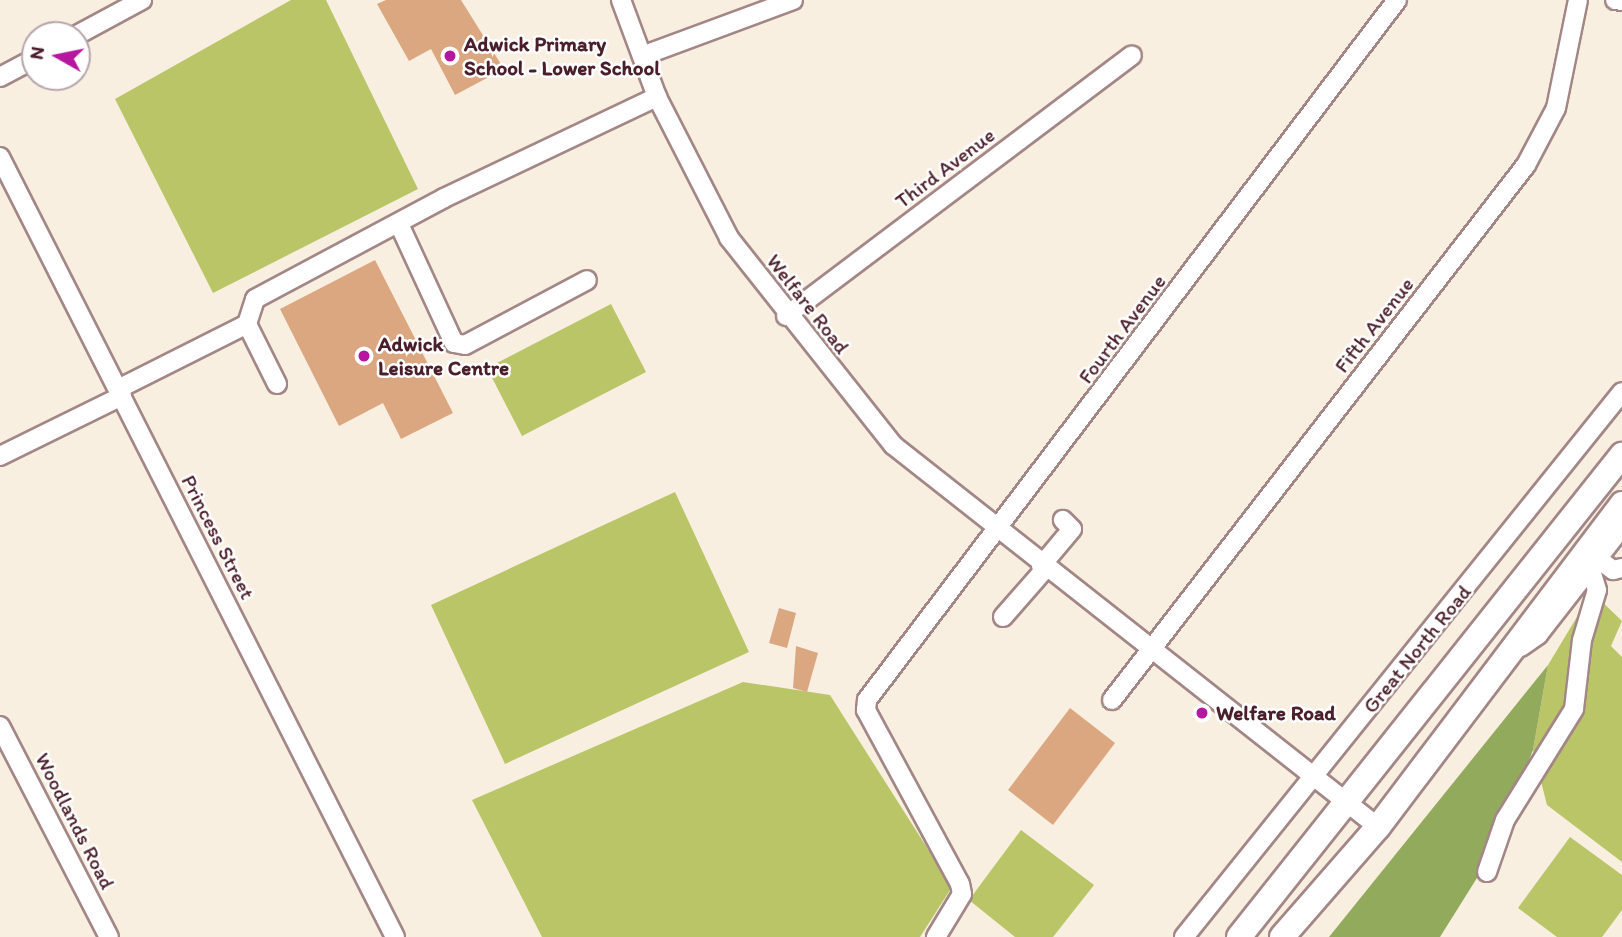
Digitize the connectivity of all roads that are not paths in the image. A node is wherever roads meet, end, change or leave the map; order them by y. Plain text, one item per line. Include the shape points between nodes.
1 (142, 0) edge
2 (621, 0) edge
3 (793, 0) edge
4 (1397, 0) edge
5 (1578, 0) edge
6 (1615, 0) edge
7 (1622, 1) edge
8 (91, 27) edge
9 (1132, 55) dead end
10 (642, 56) junction
11 (21, 66) edge
12 (0, 77) edge
13 (657, 97) junction
14 (0, 157) edge
15 (399, 224) junction
16 (587, 280) dead end
17 (786, 316) junction
18 (247, 324) junction
19 (277, 384) dead end
20 (120, 392) junction
21 (1622, 392) edge
22 (1622, 455) edge
23 (0, 456) edge
24 (1622, 504) edge
25 (1063, 520) dead end
26 (1622, 527) edge
27 (998, 533) junction
28 (1595, 564) junction
29 (1043, 568) junction
30 (1622, 568) edge
31 (1003, 617) dead end
32 (1151, 650) junction
33 (1512, 653) junction
34 (1112, 700) dead end
35 (0, 726) edge
36 (1313, 778) junction
37 (1348, 804) junction
38 (1378, 827) junction
39 (1487, 872) dead end
40 (109, 937) edge
41 (395, 937) edge
42 (936, 937) edge
43 (1184, 937) edge
44 (1239, 937) edge
45 (1282, 937) edge

1 - 8 street
2 - 10 street, Welfare Road
3 - 10 street
4 - 27 street, Fourth Avenue
5 - 32 street, Fifth Avenue via 1556,108 1526,165
6 - 7 street
9 - 17 street, Third Avenue
10 - 13 street, Welfare Road
11 - 12 street
13 - 15 street via 553,143
13 - 17 street, Welfare Road via 729,238
14 - 20 street, Princess Street
15 - 16 street via 454,343 465,345
15 - 18 street via 255,299
17 - 27 street, Welfare Road via 893,446
18 - 19 street
18 - 20 street
20 - 23 street
20 - 41 street, Princess Street
21 - 36 street, Great North Road
22 - 37 highway, Great North Road
24 - 33 highway
25 - 29 street via 1072,529
26 - 28 street
27 - 29 street, Welfare Road
27 - 42 street, Fourth Avenue via 878,682 866,710 960,884 962,894
28 - 30 street
28 - 33 street via 1538,635
28 - 39 street via 1597,590 1582,640 1574,709 1506,820
29 - 31 street
29 - 32 street, Welfare Road
32 - 34 street, Fifth Avenue
32 - 36 street, Welfare Road
33 - 38 highway
35 - 40 street, Woodlands Road
36 - 37 street, Welfare Road
36 - 43 street, Great North Road
37 - 38 street, Welfare Road
37 - 44 highway, Great North Road
38 - 45 highway

